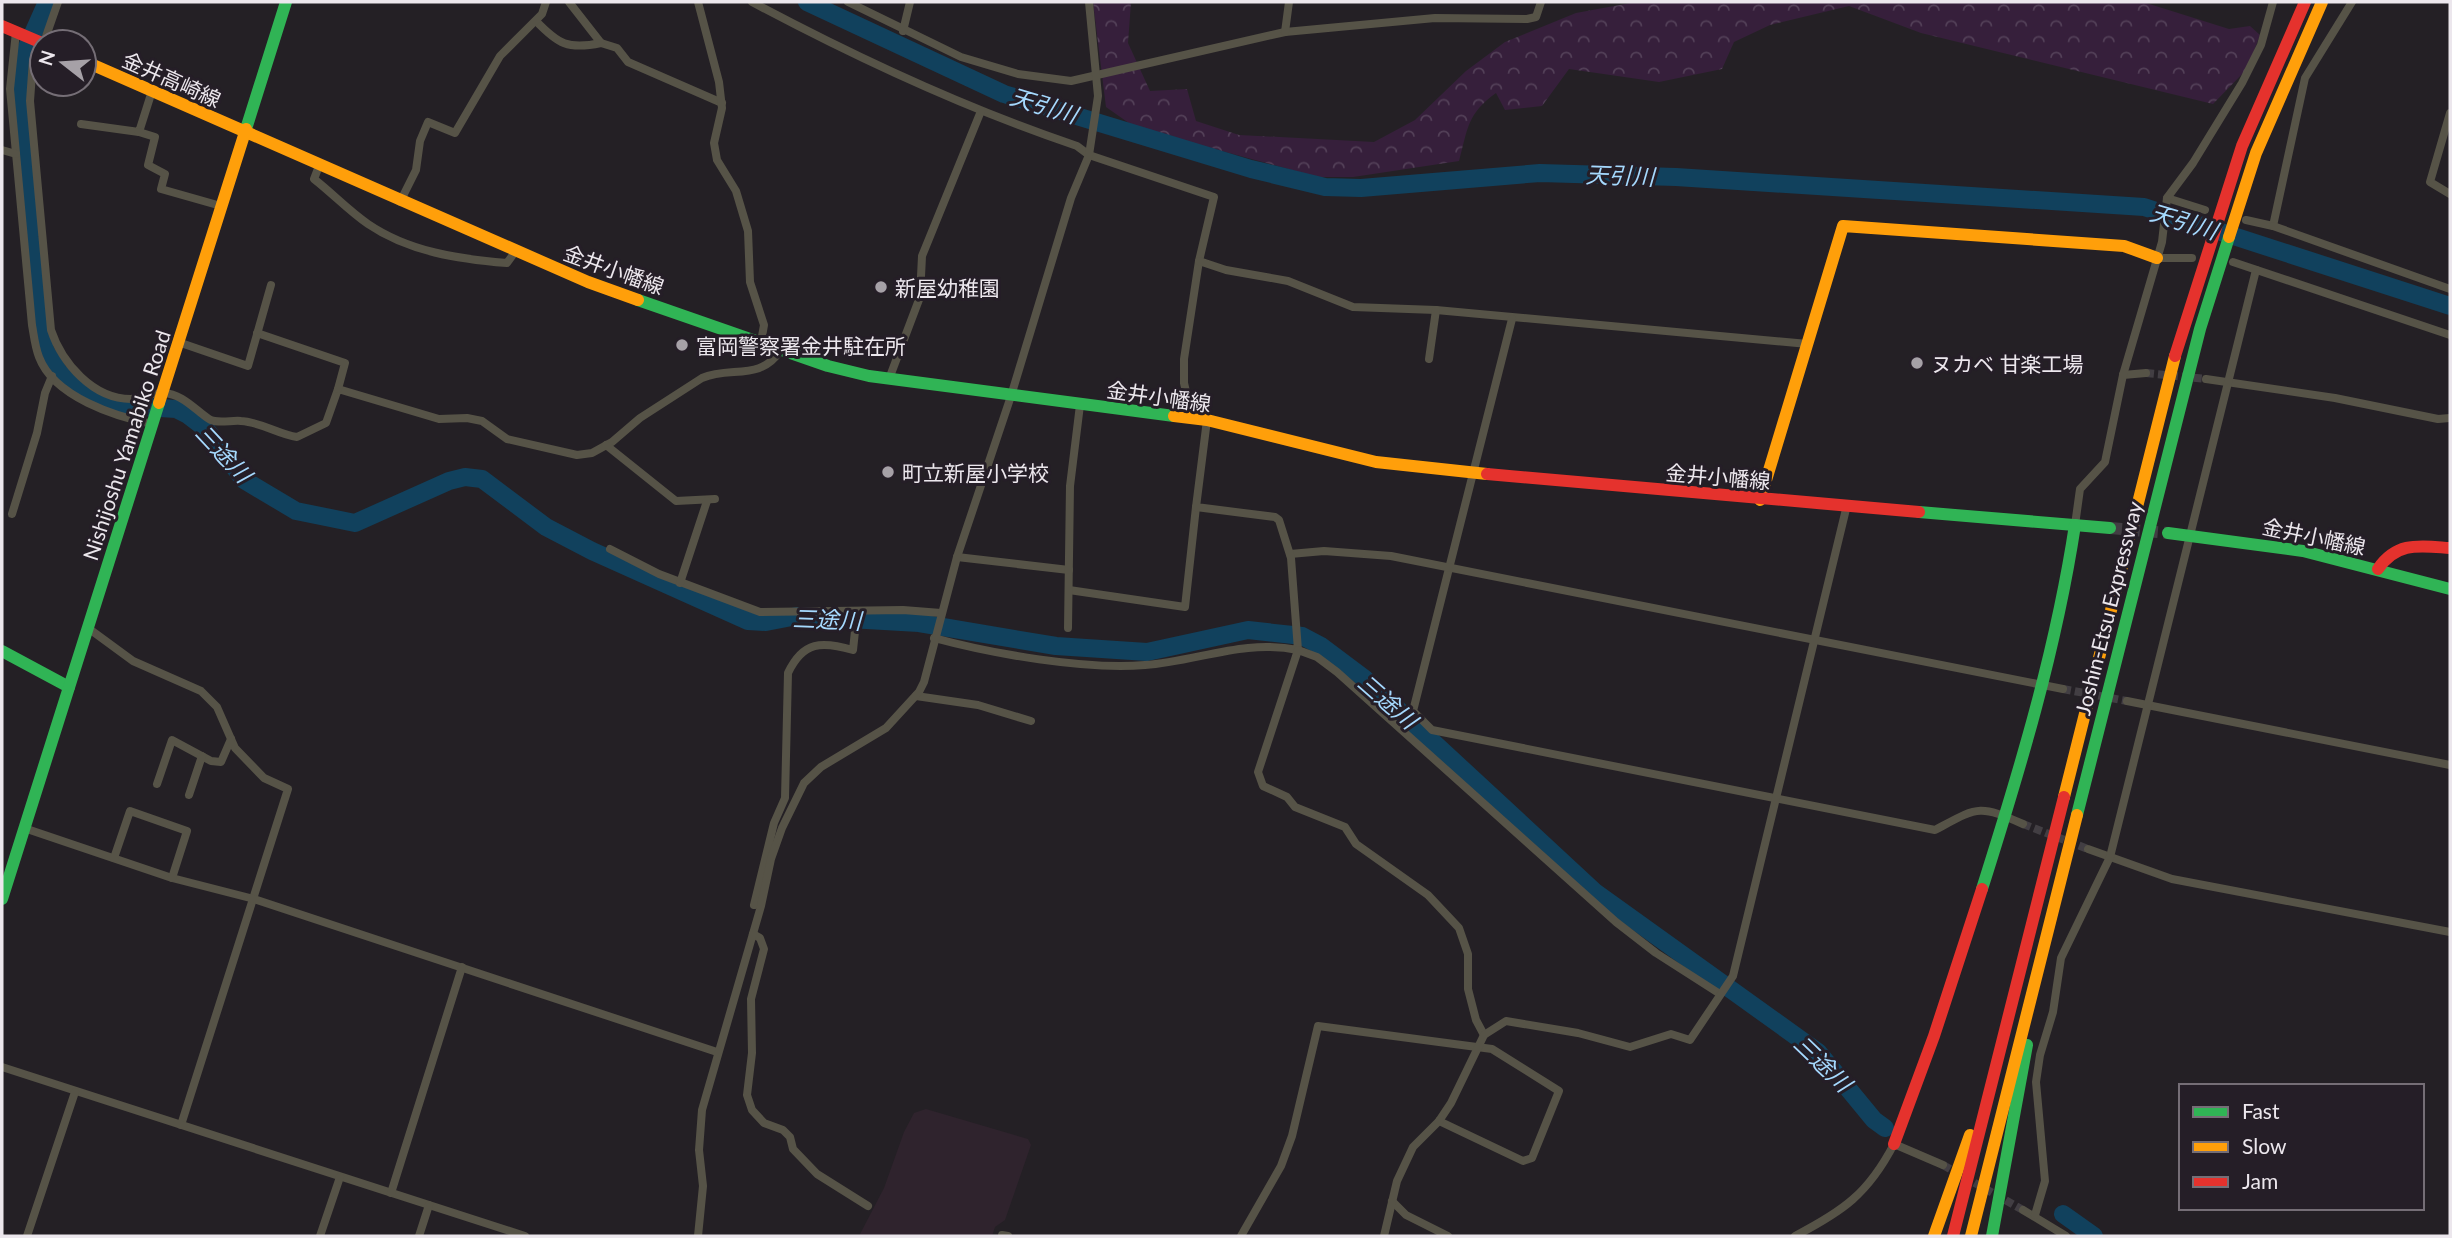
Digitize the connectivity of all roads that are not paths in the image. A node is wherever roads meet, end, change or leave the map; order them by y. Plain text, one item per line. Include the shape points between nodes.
1 (58, 2) edge
2 (286, 2) edge
3 (546, 2) edge
4 (569, 2) edge
5 (698, 2) edge
6 (752, 2) edge
7 (848, 2) edge
8 (909, 2) edge
9 (1089, 2) edge
10 (1289, 2) edge
11 (1541, 2) edge
12 (2273, 2) edge
13 (2305, 2) edge
14 (2322, 2) edge
15 (2352, 2) edge
16 (536, 21) junction
17 (2, 26) edge
18 (48, 28) edge
19 (903, 31) junction
20 (19, 33) junction
21 (1285, 33) junction
22 (28, 37) edge
23 (601, 43) junction
24 (98, 67) edge
25 (1096, 77) junction
26 (152, 91) junction
27 (30, 98) edge
28 (722, 103) junction
29 (981, 111) junction
30 (2450, 113) edge
31 (80, 124) dead end
32 (244, 131) junction
33 (139, 132) junction
34 (2, 150) edge
35 (16, 154) junction
36 (1089, 155) junction
37 (319, 166) junction
38 (2450, 194) edge
39 (2167, 198) junction
40 (400, 202) junction
41 (221, 206) junction
42 (2210, 214) junction
43 (2246, 220) dead end
44 (2273, 226) junction
45 (515, 252) junction
46 (2157, 258) junction
47 (2192, 258) dead end
48 (2227, 259) junction
49 (1199, 261) junction
50 (2256, 270) junction
51 (271, 285) dead end
52 (2450, 289) edge
53 (1436, 310) junction
54 (1512, 319) junction
55 (257, 333) junction
56 (2450, 335) edge
57 (178, 342) junction
58 (761, 342) junction
59 (1808, 344) junction
60 (780, 351) junction
61 (1429, 359) dead end
62 (2146, 373) tunnel mouth
63 (2123, 375) junction
64 (52, 376) junction
65 (889, 379) junction
66 (2206, 379) tunnel mouth
67 (2226, 381) junction
68 (338, 389) junction
69 (162, 396) junction
70 (1011, 396) junction
71 (1080, 405) junction
72 (1192, 418) junction
73 (2450, 418) edge
74 (154, 421) junction
75 (1207, 421) junction
76 (606, 445) junction
77 (1472, 474) junction
78 (1760, 500) junction
79 (1847, 505) junction
80 (1196, 507) junction
81 (12, 514) dead end
82 (2074, 525) junction
83 (2110, 528) tunnel mouth
84 (2168, 533) tunnel mouth
85 (2187, 535) junction
86 (2450, 548) edge
87 (610, 549) dead end
88 (1290, 554) junction
89 (957, 557) junction
90 (1450, 567) junction
91 (2378, 569) junction
92 (1069, 570) junction
93 (680, 583) junction
94 (2450, 589) edge
95 (1069, 590) junction
96 (857, 611) junction
97 (940, 613) junction
98 (88, 628) junction
99 (1068, 628) dead end
100 (934, 638) junction
101 (1814, 640) junction
102 (1298, 650) junction
103 (2, 651) edge
104 (2043, 684) junction
105 (69, 687) junction
106 (2063, 689) tunnel mouth
107 (916, 696) junction
108 (2127, 701) tunnel mouth
109 (2145, 704) junction
110 (1031, 722) dead end
111 (231, 739) junction
112 (202, 756) junction
113 (2450, 765) edge
114 (157, 784) dead end
115 (189, 795) dead end
116 (1776, 799) junction
117 (2005, 816) junction
118 (2023, 824) tunnel mouth
119 (24, 828) junction
120 (2088, 849) tunnel mouth
121 (2110, 857) junction
122 (114, 858) junction
123 (172, 878) junction
124 (2, 899) edge
125 (254, 899) junction
126 (754, 905) dead end
127 (2050, 919) junction
128 (2450, 932) edge
129 (753, 934) junction
130 (2029, 936) junction
131 (462, 967) junction
132 (1720, 993) junction
133 (1484, 1035) junction
134 (1480, 1045) junction
135 (717, 1052) junction
136 (2, 1067) edge
137 (75, 1092) junction
138 (1439, 1121) junction
139 (181, 1125) junction
140 (1894, 1144) junction
141 (1943, 1165) tunnel mouth
142 (340, 1177) junction
143 (391, 1193) junction
144 (1392, 1201) junction
145 (429, 1205) junction
146 (869, 1206) dead end
147 (2024, 1210) tunnel mouth
148 (2035, 1214) junction
149 (27, 1236) edge
150 (320, 1236) edge
151 (419, 1236) edge
152 (524, 1236) edge
153 (698, 1236) edge
154 (1241, 1236) edge
155 (1384, 1236) edge
156 (1448, 1236) edge
157 (1795, 1236) edge
158 (1934, 1236) edge
159 (1953, 1236) edge
160 (1971, 1236) edge
161 (1992, 1236) edge
162 (2066, 1236) edge

1 - 18 street
2 - 32 main road, Nishijoshu Yamabiko Road
3 - 16 street
4 - 23 street
5 - 28 street
6 - 29 street via 848,52
7 - 19 street
8 - 19 street
9 - 25 street
10 - 21 street
11 - 21 street via 1536,16 1527,19 1436,18
12 - 39 street via 2261,46 2242,83
13 - 42 main road, Joshin-Etsu Expressway
14 - 48 main road, Joshin-Etsu Expressway via 2276,103 2232,224
15 - 44 street via 2305,78
16 - 23 street via 555,41 580,48
16 - 40 street via 500,56 455,134 428,122 416,170
17 - 20 main road
19 - 25 street via 961,57 1018,74 1071,81
20 - 22 main road
20 - 35 street via 10,89
21 - 25 street
23 - 28 street via 617,48 628,62
24 - 26 main road, 金井高崎線
25 - 36 street via 1098,96
26 - 32 main road, 金井高崎線
26 - 33 street
27 - 69 street via 51,330 58,352 91,385 113,397
28 - 58 street via 714,144 748,231 750,282 764,325
29 - 36 street via 1077,146
29 - 65 street via 922,256 920,296
30 - 38 street via 2430,181
31 - 33 street
32 - 37 main road, 金井小幡線
32 - 41 main road, Nishijoshu Yamabiko Road
33 - 41 street via 155,137 148,165 165,174 161,189
34 - 35 street
35 - 64 street via 32,325 39,359
36 - 49 street via 1214,197
36 - 70 street via 1063,223
37 - 40 main road, 金井小幡線
37 - 45 street via 314,178 368,224 400,241 464,259 507,263
39 - 42 street
39 - 46 street
40 - 45 main road, 金井小幡線
41 - 57 main road, Nishijoshu Yamabiko Road
42 - 130 main road, Joshin-Etsu Expressway via 2205,252 2157,424
43 - 44 street
44 - 52 street
45 - 58 main road, 金井小幡線
46 - 47 street
46 - 59 main road via 2124,246 1843,226
46 - 63 street
48 - 50 street
48 - 127 main road, Joshin-Etsu Expressway via 2184,386
49 - 53 street via 1288,281 1353,307
49 - 72 street via 1184,359
50 - 56 street
50 - 67 street
51 - 55 street
53 - 54 street
53 - 61 street
54 - 59 street
54 - 77 street
55 - 57 street via 248,366
55 - 68 street via 345,363
57 - 69 main road, Nishijoshu Yamabiko Road
58 - 60 main road, 金井小幡線
59 - 78 main road
60 - 65 main road, 金井小幡線
60 - 76 street via 771,364 702,378
62 - 63 street
63 - 82 street via 2105,462 2080,489
64 - 74 street via 99,409
64 - 81 street
65 - 70 main road, 金井小幡線
66 - 67 street
67 - 73 street
67 - 85 street
68 - 69 street via 326,423 297,437 257,424 211,421 199,408
68 - 76 street via 439,419 482,421 507,439 558,453 593,453
69 - 74 main road, Nishijoshu Yamabiko Road
70 - 71 main road, 金井小幡線
70 - 89 street
71 - 72 main road, 金井小幡線
71 - 92 street via 1070,486
72 - 75 main road, 金井小幡線
74 - 98 main road, Nishijoshu Yamabiko Road
75 - 77 main road, 金井小幡線 via 1376,462
75 - 80 street
76 - 93 street via 676,501 711,500
77 - 78 main road, 金井小幡線
77 - 90 street
78 - 79 main road, 金井小幡線
79 - 82 main road, 金井小幡線
79 - 101 street
80 - 88 street via 1275,517
80 - 95 street via 1185,607
82 - 83 main road, 金井小幡線
82 - 104 main road via 2063,608
84 - 85 main road, 金井小幡線
85 - 91 main road, 金井小幡線 via 2302,551
85 - 109 street
86 - 91 main road via 2400,546 2386,555
87 - 93 street
88 - 90 street via 1324,551 1391,556
88 - 102 street
89 - 92 street
89 - 97 street
90 - 101 street
90 - 116 street via 1413,711 1432,730
91 - 94 main road, 金井小幡線
92 - 95 street
93 - 96 street via 760,612
95 - 99 street
96 - 97 street
96 - 126 street via 853,650 817,645 795,658 788,673 785,798
97 - 100 street
98 - 105 main road, Nishijoshu Yamabiko Road
98 - 111 street via 133,661 201,691 217,707
100 - 102 street via 1109,665 1163,663 1230,648
100 - 107 street
101 - 104 street
101 - 116 street
102 - 132 street via 1338,672 1616,922
102 - 133 street via 1258,772 1263,786 1287,797 1295,807 1345,827 1356,844 1428,895 1459,928 1468,954 1468,989
103 - 105 main road
104 - 106 street
104 - 117 main road
105 - 119 main road, Nishijoshu Yamabiko Road
107 - 110 street via 978,705
107 - 129 street via 886,728 821,767 804,783 771,859
108 - 109 street
109 - 113 street
109 - 121 street
111 - 112 street via 221,762
111 - 125 street via 264,778 288,789
112 - 114 street via 172,740
112 - 115 street
116 - 117 street via 1935,830 1966,812 1984,809
116 - 132 street via 1733,976
117 - 118 street
117 - 140 main road via 1932,1048
119 - 122 street
119 - 124 main road, Nishijoshu Yamabiko Road
120 - 121 street
121 - 128 street via 2172,879
121 - 148 street via 2061,958 2053,1012 2040,1055 2036,1082 2045,1181
122 - 123 street
122 - 123 street via 130,811 187,831
123 - 125 street
125 - 131 street
125 - 139 street
127 - 160 main road, Joshin-Etsu Expressway
127 - 161 main road
129 - 135 street
129 - 146 street via 764,949 751,999 747,1095 752,1111 764,1123 783,1130 793,1149 817,1174
130 - 158 main road via 1980,1104
130 - 159 main road, Joshin-Etsu Expressway
131 - 135 street
131 - 143 street
132 - 133 street via 1690,1040 1671,1034 1630,1047 1506,1021
133 - 134 street
134 - 138 street
134 - 138 street via 1559,1091 1532,1158 1523,1161
134 - 154 street via 1424,1042 1318,1026 1281,1166
135 - 153 street via 702,1110
136 - 137 street
137 - 139 street
137 - 149 street
138 - 144 street via 1413,1147 1396,1181
139 - 142 street
140 - 141 street
140 - 157 street via 1854,1202
142 - 143 street
142 - 150 street
143 - 145 street
144 - 155 street
144 - 156 street via 1406,1215
145 - 151 street
145 - 152 street
147 - 148 street
148 - 162 street

